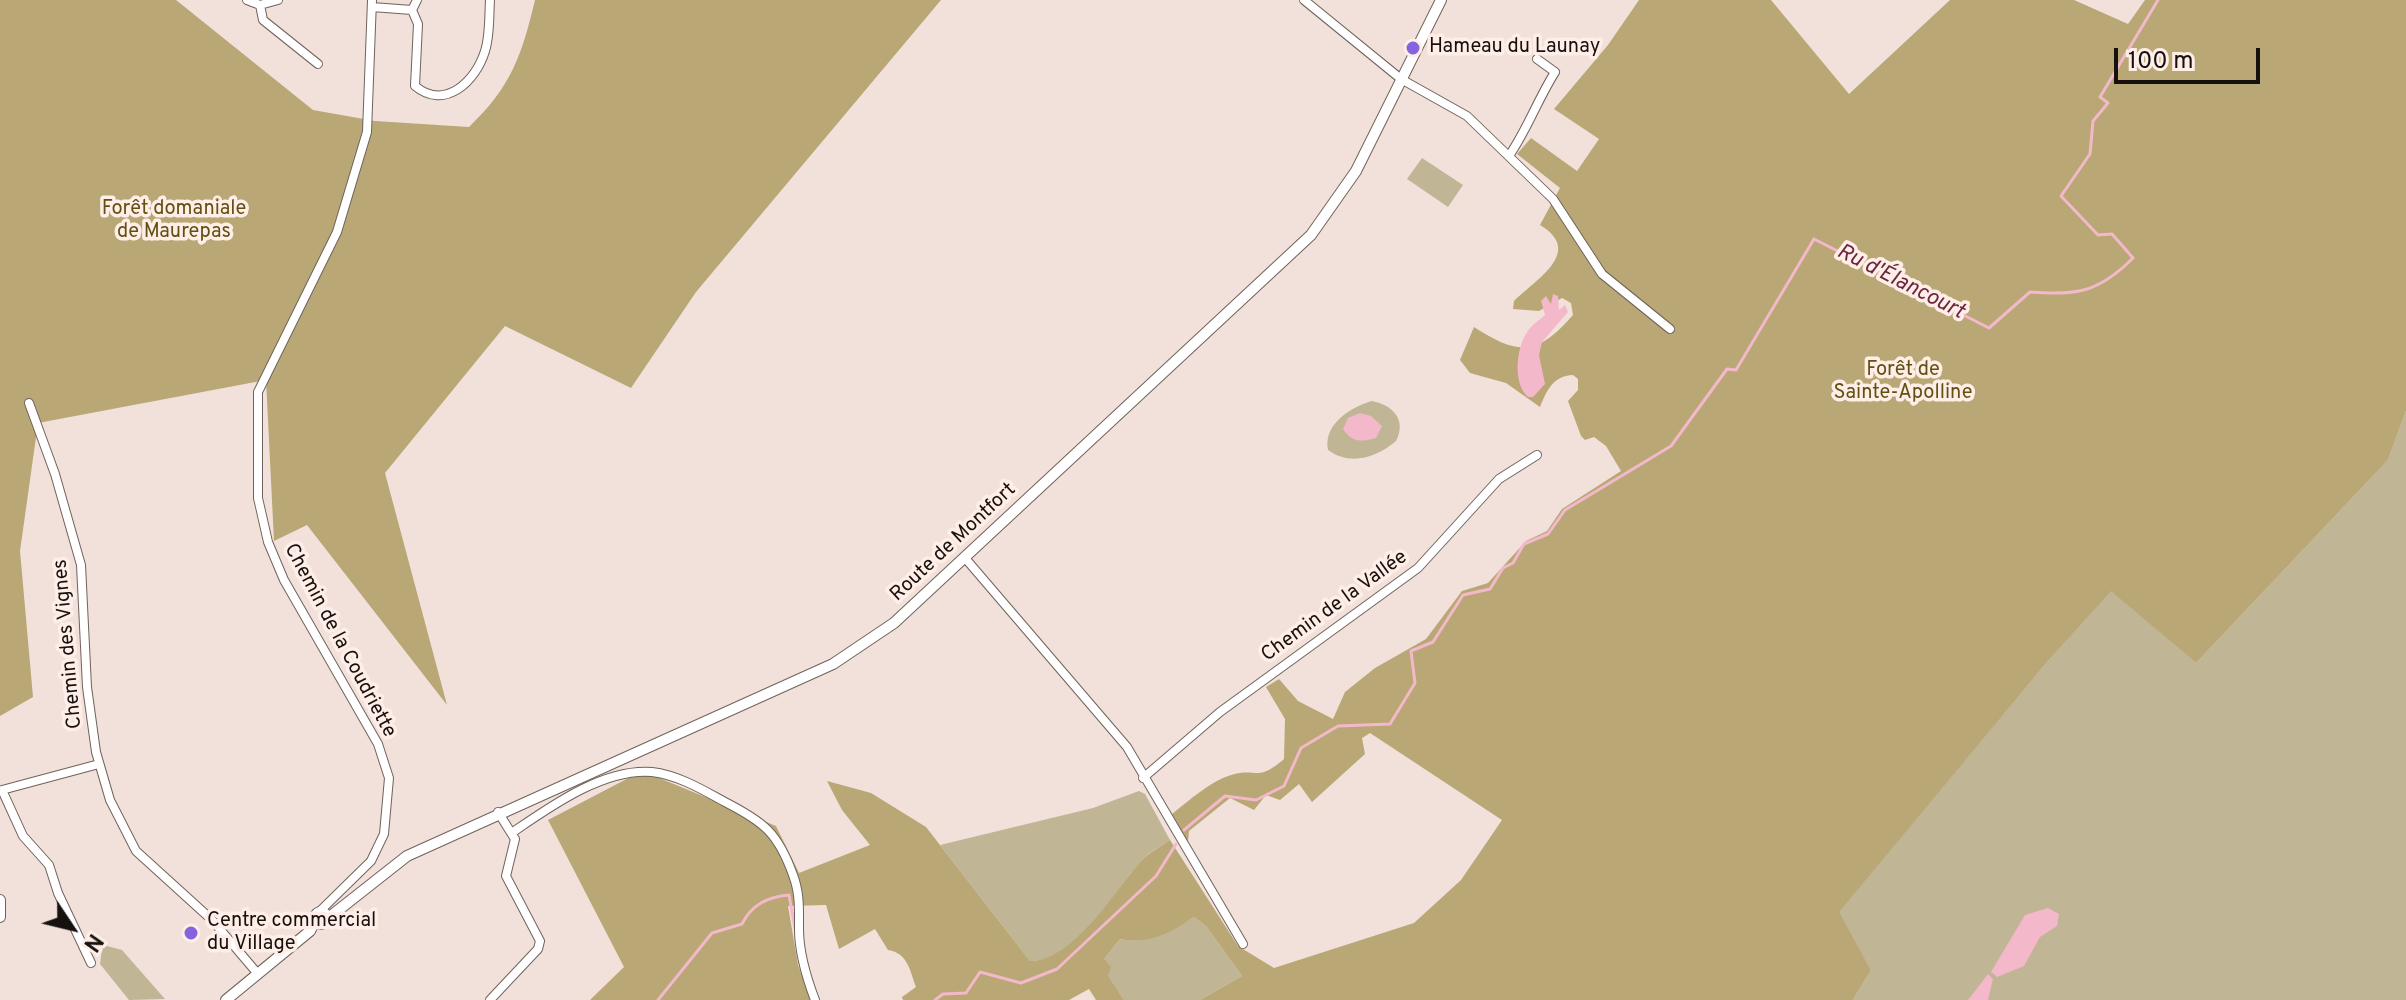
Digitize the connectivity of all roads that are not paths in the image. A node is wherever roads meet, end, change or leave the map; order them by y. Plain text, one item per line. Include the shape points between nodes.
1 (247, 0) edge
2 (278, 0) edge
3 (417, 0) edge
4 (490, 0) edge
5 (1304, 0) edge
6 (1441, 0) edge
7 (372, 3) edge
8 (260, 5) junction
9 (412, 10) junction
10 (1537, 59) dead end
11 (318, 64) dead end
12 (1401, 79) junction
13 (1509, 156) junction
14 (1670, 329) dead end
15 (29, 403) dead end
16 (1537, 455) dead end
17 (965, 558) junction
18 (99, 764) junction
19 (1143, 778) junction
20 (498, 812) junction
21 (513, 832) junction
22 (0, 900) edge
23 (0, 917) edge
24 (321, 917) junction
25 (1243, 944) dead end
26 (91, 963) dead end
27 (258, 974) junction
28 (226, 1000) edge
29 (490, 1000) edge
30 (815, 1000) edge

1 - 8 street
2 - 8 street
3 - 9 street
4 - 9 street via 481,61 458,92 445,96 415,86 418,24
5 - 12 street
6 - 12 street, Route de Montfort
7 - 9 street
7 - 24 street, Chemin de la Coudriette via 363,146 337,232 258,392 258,498 268,542 284,580 378,744 389,778 384,834 371,861
8 - 11 street via 263,20
10 - 13 street via 1555,72
12 - 13 street via 1467,116
12 - 17 street, Route de Montfort via 1356,171 1311,235
13 - 14 street via 1553,199 1602,274
15 - 18 street, Chemin des Vignes via 81,565 87,687
16 - 19 street, Chemin de la Vallée via 1499,479 1418,568 1220,712
17 - 19 street via 1127,747
17 - 20 street, Route de Montfort via 894,623 833,664
18 - 26 street via 2,790 23,836 49,865
18 - 27 street, Chemin des Vignes via 136,851 212,920
19 - 25 street
20 - 21 street
20 - 24 street, Route de Montfort via 397,863
21 - 29 street via 506,876 540,941
21 - 30 street via 588,788 631,774 664,775 695,785 771,830 794,876 800,942
22 - 23 street
24 - 27 street, Route de Montfort
27 - 28 street, Route de Montfort

